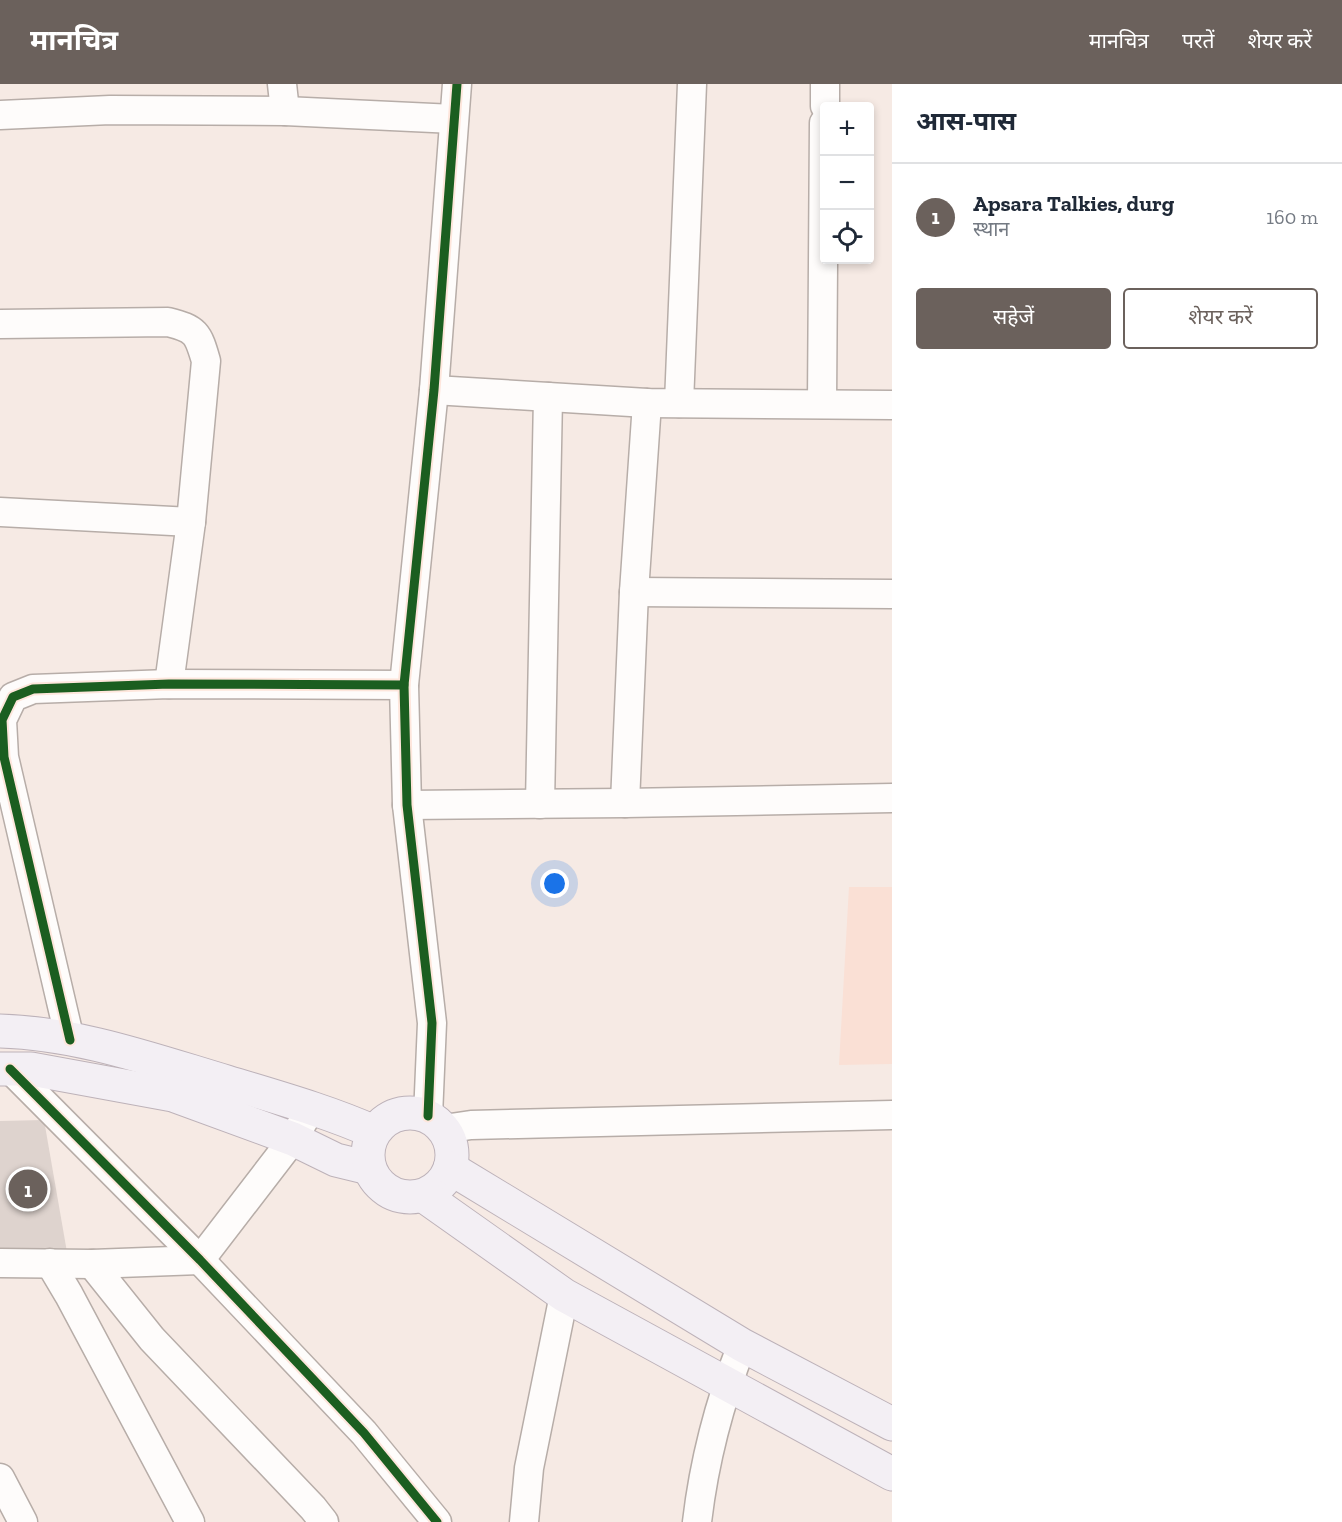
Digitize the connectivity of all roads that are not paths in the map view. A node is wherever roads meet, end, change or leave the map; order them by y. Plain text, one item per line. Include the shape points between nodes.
1 (457, 84) edge
2 (692, 84) edge
3 (825, 84) edge
4 (108, 97) edge
5 (283, 98) edge
6 (825, 102) edge
7 (0, 115) edge
8 (454, 119) junction
9 (825, 156) edge
10 (0, 324) edge
11 (434, 390) junction
12 (548, 397) junction
13 (647, 403) junction
14 (678, 403) junction
15 (822, 405) junction
16 (892, 405) edge
17 (0, 512) edge
18 (191, 522) junction
19 (634, 592) junction
20 (892, 594) edge
21 (169, 684) junction
22 (404, 685) junction
23 (892, 798) edge
24 (625, 803) junction
25 (540, 804) junction
26 (407, 805) junction
27 (0, 1031) edge
28 (70, 1040) junction
29 (5, 1069) edge
30 (311, 1108) junction
31 (892, 1115) edge
32 (436, 1123) junction
33 (374, 1132) junction
34 (293, 1139) junction
35 (369, 1168) junction
36 (450, 1168) junction
37 (423, 1196) junction
38 (200, 1260) junction
39 (0, 1263) edge
40 (50, 1263) junction
41 (92, 1264) junction
42 (564, 1295) junction
43 (742, 1345) junction
44 (727, 1385) junction
45 (892, 1424) edge
46 (892, 1474) edge
47 (0, 1478) edge
48 (23, 1522) edge
49 (190, 1522) edge
50 (324, 1522) edge
51 (437, 1522) edge
52 (524, 1522) edge
53 (697, 1522) edge

1 - 8 street
2 - 14 street
3 - 6 street
4 - 5 street
4 - 7 street
5 - 8 street
8 - 11 street
9 - 15 street
10 - 18 street via 168,322 189,327 200,341 206,361
11 - 12 street
11 - 22 street
12 - 13 street
12 - 25 street
13 - 14 street
13 - 19 street
14 - 15 street
15 - 16 street
17 - 18 street
18 - 21 street
19 - 20 street
19 - 24 street
21 - 22 street
21 - 28 street via 33,689 13,697 2,720 4,757
22 - 26 street
23 - 24 street
24 - 25 street
25 - 26 street
26 - 32 street via 432,1023
27 - 28 main road
28 - 30 main road via 112,1048
29 - 34 main road via 31,1069 173,1095
29 - 38 street
30 - 33 main road
30 - 34 street
31 - 32 street
32 - 33 main road via 408,1112 389,1118
32 - 36 main road via 452,1148
33 - 35 main road via 368,1150
34 - 35 main road via 336,1160
34 - 38 street
35 - 37 main road via 385,1190 397,1196
36 - 37 main road via 440,1185
36 - 43 main road
37 - 42 main road
38 - 41 street
38 - 51 street via 364,1433
39 - 40 street
40 - 41 street
40 - 49 street
41 - 50 street via 152,1339
42 - 44 main road
42 - 52 street via 529,1468
43 - 44 street
43 - 45 main road
44 - 46 main road
44 - 53 street
47 - 48 street

